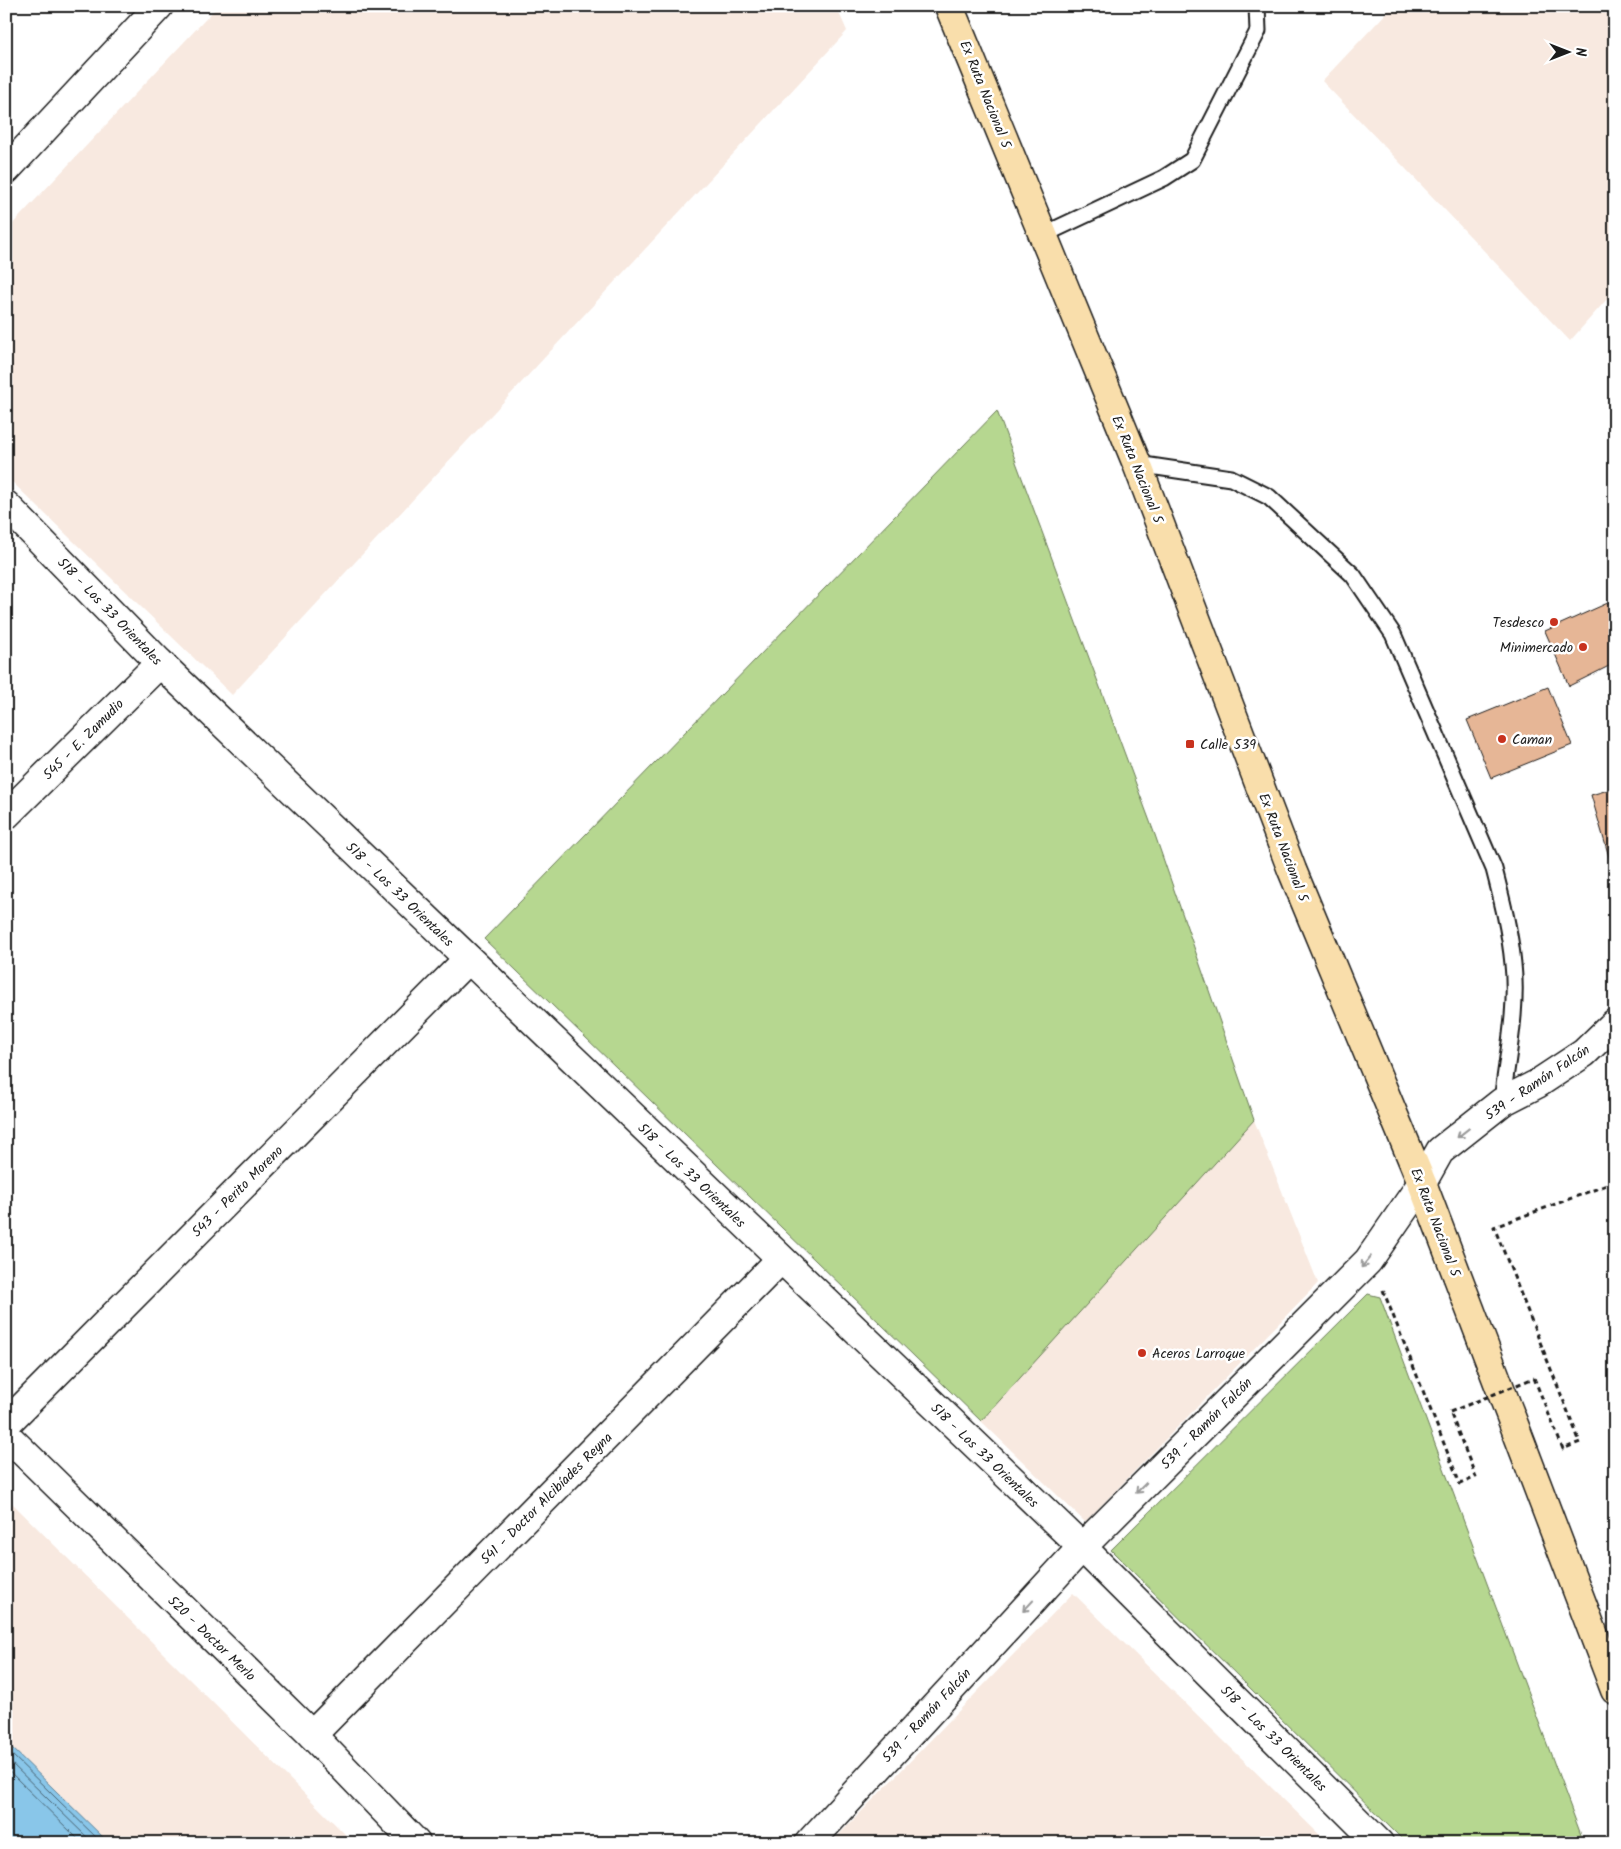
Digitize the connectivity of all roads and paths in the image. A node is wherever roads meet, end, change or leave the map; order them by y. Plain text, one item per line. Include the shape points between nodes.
1 (159, 6) edge
2 (950, 6) edge
3 (1257, 6) edge
4 (6, 170) edge
5 (1043, 235) junction
6 (1137, 464) junction
7 (6, 505) edge
8 (160, 662) junction
9 (6, 815) edge
10 (468, 959) junction
11 (1615, 1023) edge
12 (1502, 1102) junction
13 (1615, 1182) edge
14 (1422, 1183) junction
15 (780, 1260) junction
16 (1368, 1261) junction
17 (6, 1424) edge
18 (6, 1435) edge
19 (1082, 1547) junction
20 (1615, 1690) edge
21 (312, 1735) junction
22 (416, 1843) edge
23 (809, 1843) edge
24 (1379, 1843) edge

1 - 4 street
2 - 5 main road, Ex Ruta Nacional 5
3 - 5 lane via 1258,31 1192,160 1164,178
5 - 6 main road, Ex Ruta Nacional 5
6 - 12 lane via 1231,478 1269,497 1353,575 1393,634 1494,869 1504,906 1514,964 1513,1012
6 - 14 main road, Ex Ruta Nacional 5 via 1292,870
7 - 8 street, 518 - Los 33 Orientales
8 - 9 street, 545 - E. Zamudio
8 - 10 street, 518 - Los 33 Orientales
10 - 15 street, 518 - Los 33 Orientales
10 - 17 street, 543 - Perito Moreno
11 - 12 street, 539 - Ramón Falcón via 1584,1053 1537,1084
12 -> 14 street, 539 - Ramón Falcón via 1440,1150
13 - 16 path, bridge via 1494,1226 1580,1442 1563,1449 1534,1378 1450,1412 1476,1477 1460,1484 1389,1301
14 - 16 street, 539 - Ramón Falcón
14 - 20 main road, Ex Ruta Nacional 5
15 - 19 street, 518 - Los 33 Orientales
15 - 21 street, 541 - Doctor Alcibíades Reyna
16 -> 19 street, 539 - Ramón Falcón
18 - 21 street, 520 - Doctor Merlo
19 -> 23 street, 539 - Ramón Falcón
19 - 24 street, 518 - Los 33 Orientales
21 - 22 street, 520 - Doctor Merlo

